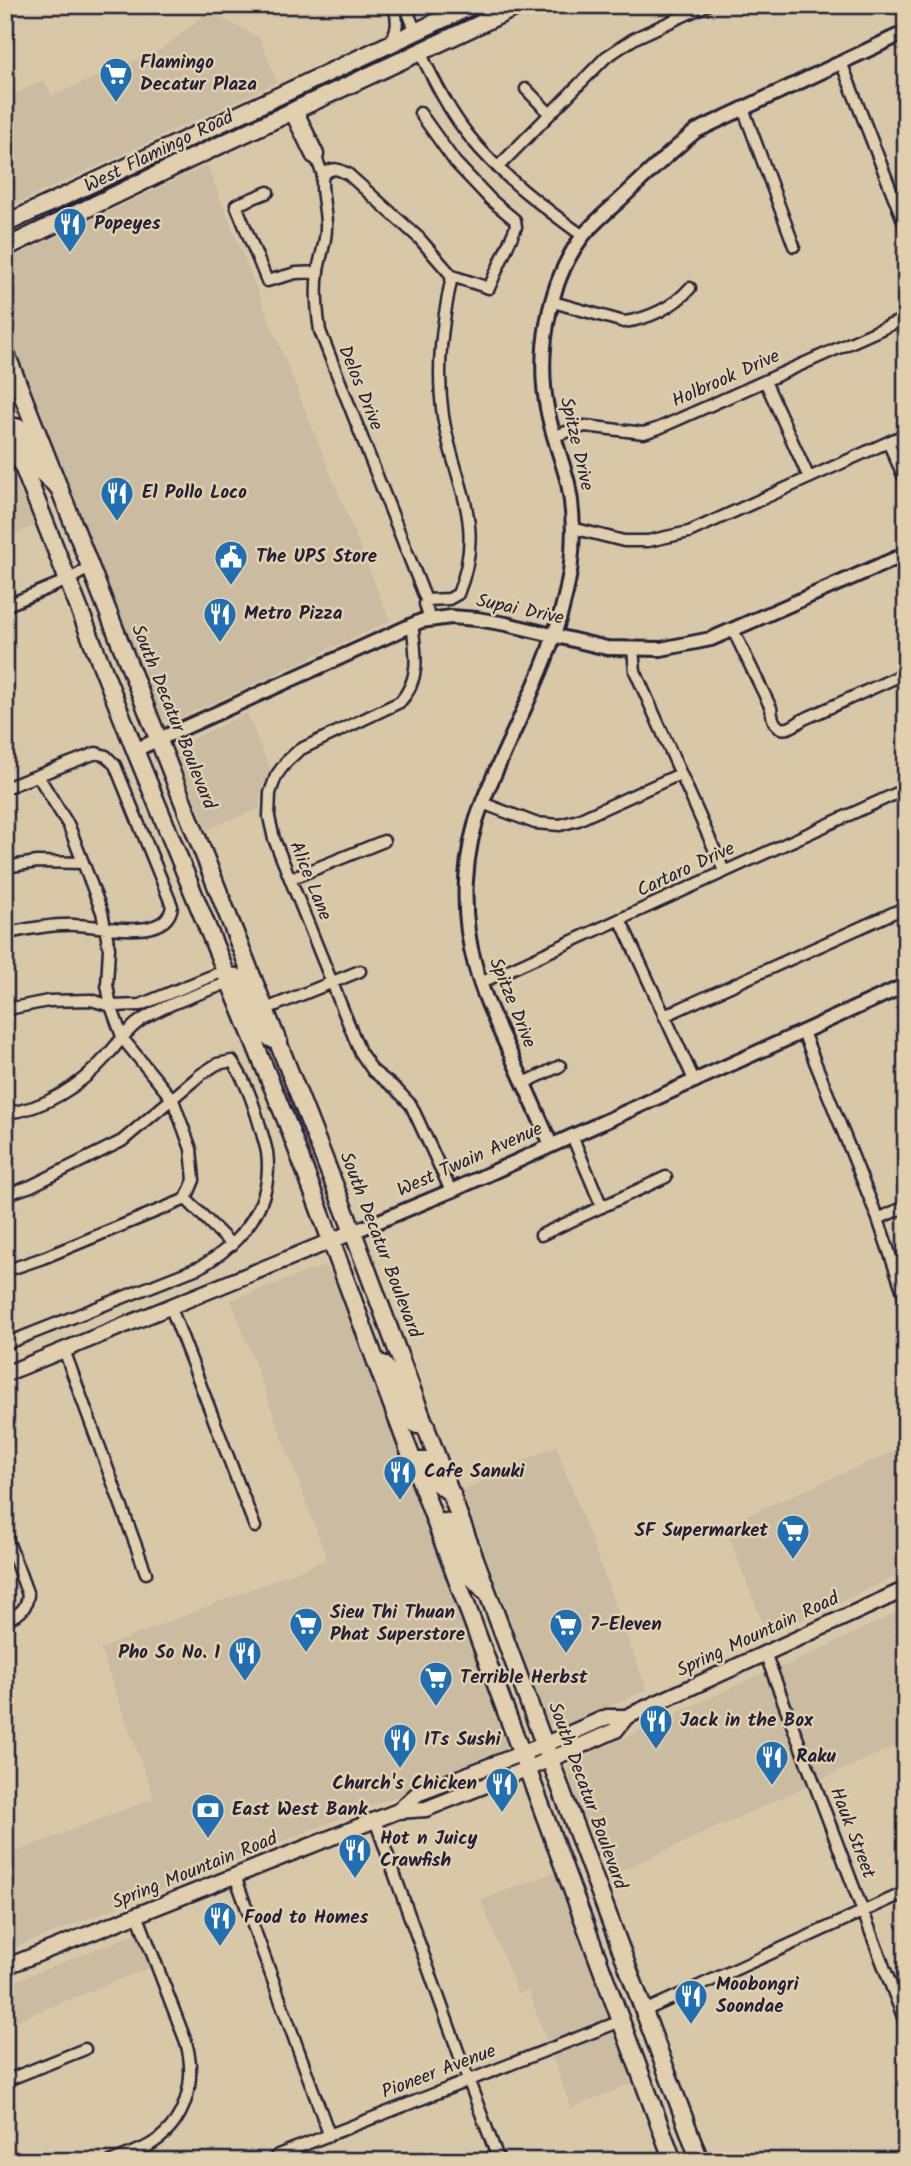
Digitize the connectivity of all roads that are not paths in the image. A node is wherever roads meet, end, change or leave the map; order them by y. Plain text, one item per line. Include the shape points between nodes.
1 (394, 5) edge
2 (405, 5) edge
3 (473, 5) edge
4 (480, 5) edge
5 (521, 5) edge
6 (707, 5) edge
7 (416, 32) junction
8 (906, 32) edge
9 (385, 46) junction
10 (420, 52) junction
11 (841, 62) junction
12 (377, 72) junction
13 (526, 89) dead end
14 (252, 108) junction
15 (743, 108) junction
16 (294, 111) junction
17 (420, 113) dead end
18 (550, 114) junction
19 (183, 141) junction
20 (190, 159) junction
21 (498, 167) junction
22 (323, 174) junction
23 (127, 190) junction
24 (268, 192) dead end
25 (5, 223) edge
26 (906, 228) edge
27 (583, 236) junction
28 (794, 246) dead end
29 (5, 248) edge
30 (318, 272) junction
31 (452, 276) junction
32 (690, 288) dead end
33 (553, 302) junction
34 (906, 318) edge
35 (5, 351) edge
36 (765, 381) junction
37 (7, 425) edge
38 (906, 434) edge
39 (554, 436) junction
40 (888, 442) junction
41 (809, 478) junction
42 (906, 482) edge
43 (59, 487) junction
44 (572, 528) junction
45 (906, 554) edge
46 (91, 567) junction
47 (68, 580) junction
48 (429, 600) junction
49 (5, 606) edge
50 (432, 619) junction
51 (412, 624) junction
52 (733, 631) junction
53 (555, 636) junction
54 (633, 649) junction
55 (906, 673) edge
56 (159, 740) junction
57 (135, 750) junction
58 (680, 774) junction
59 (38, 776) junction
60 (5, 788) edge
61 (906, 789) edge
62 (482, 803) junction
63 (384, 841) dead end
64 (83, 863) junction
65 (5, 867) edge
66 (724, 871) junction
67 (290, 879) junction
68 (906, 907) edge
69 (620, 919) junction
70 (105, 927) junction
71 (5, 934) edge
72 (360, 971) dead end
73 (228, 976) junction
74 (332, 982) junction
75 (480, 983) junction
76 (906, 985) edge
77 (111, 1006) junction
78 (266, 1009) junction
79 (5, 1013) edge
80 (664, 1016) junction
81 (803, 1032) junction
82 (123, 1039) junction
83 (279, 1043) junction
84 (560, 1066) dead end
85 (695, 1082) junction
86 (524, 1083) junction
87 (173, 1100) junction
88 (5, 1113) edge
89 (572, 1136) junction
90 (551, 1145) junction
91 (666, 1177) dead end
92 (452, 1191) junction
93 (5, 1195) edge
94 (186, 1199) junction
95 (906, 1206) edge
96 (602, 1207) junction
97 (878, 1219) junction
98 (353, 1232) junction
99 (541, 1235) dead end
100 (332, 1241) junction
101 (232, 1245) junction
102 (5, 1270) edge
103 (906, 1301) edge
104 (171, 1308) junction
105 (5, 1344) edge
106 (64, 1350) junction
107 (374, 1354) junction
108 (5, 1374) edge
109 (426, 1425) junction
110 (414, 1461) junction
111 (452, 1494) junction
112 (438, 1524) junction
113 (255, 1527) dead end
114 (5, 1532) edge
115 (146, 1573) dead end
116 (906, 1589) edge
117 (490, 1595) junction
118 (5, 1619) edge
119 (765, 1653) junction
120 (548, 1752) junction
121 (526, 1761) junction
122 (375, 1820) junction
123 (235, 1876) junction
124 (906, 1892) edge
125 (863, 1912) junction
126 (138, 1914) junction
127 (5, 1967) edge
128 (644, 2011) junction
129 (621, 2021) junction
130 (906, 2025) edge
131 (85, 2049) dead end
132 (467, 2079) junction
133 (5, 2081) edge
134 (329, 2134) junction
135 (274, 2160) edge
136 (112, 2161) edge
137 (499, 2161) edge
138 (673, 2161) edge
139 (700, 2161) edge

1 - 9 street via 397,27
2 - 7 street
3 - 7 main road, West Flamingo Road
4 - 10 main road via 467,18 421,41
5 - 10 main road, West Flamingo Road
6 - 18 street via 618,48
7 - 9 main road, West Flamingo Road
7 - 12 main road via 411,45
8 - 11 street, Spitze Drive
9 - 14 main road, West Flamingo Road
10 - 12 main road, West Flamingo Road
10 - 21 street via 448,106
11 - 15 street, Spitze Drive
11 - 26 street
12 - 16 main road, West Flamingo Road
13 - 18 street
14 - 19 main road, West Flamingo Road
14 - 20 main road via 225,131 196,145
15 - 27 street, Spitze Drive via 696,131
15 - 28 street
16 - 20 main road, West Flamingo Road
16 - 22 street, Delos Drive
17 - 31 street via 455,162 515,220 489,288
18 - 21 street
19 - 23 main road via 175,154 144,171
19 - 25 main road, West Flamingo Road
20 - 23 main road, West Flamingo Road
21 - 27 street
22 - 30 street, Delos Drive via 327,230
22 - 31 street via 335,168 348,174 419,238
23 - 29 main road, West Flamingo Road
24 - 30 street via 236,205 267,281
27 - 33 street, Spitze Drive
30 - 48 street, Delos Drive via 320,331
31 - 48 street via 442,328 440,386 449,447 468,511 470,541 458,594
32 - 33 street via 673,305 635,321
33 - 39 street, Spitze Drive via 546,330 543,386
34 - 36 street, Holbrook Drive
35 - 43 main road, South Decatur Boulevard
36 - 39 street, Holbrook Drive via 644,433 585,426
36 - 41 street
37 - 43 main road via 22,429 39,470
37 - 47 main road
38 - 40 street
39 - 44 street, Spitze Drive via 568,484
40 - 41 street
40 - 42 street
41 - 44 street via 689,532 648,541 624,541
43 - 46 main road, South Decatur Boulevard
44 - 53 street, Spitze Drive via 570,572
45 - 52 street, Supai Drive
46 - 47 street
46 - 56 main road, South Decatur Boulevard
47 - 49 street
47 - 57 main road
48 - 50 street, Delos Drive via 425,604
50 - 51 street, Supai Drive
50 - 53 street, Supai Drive via 477,619
51 - 56 street, Supai Drive
51 - 67 street, Alice Lane via 416,676 400,702 299,750 276,776 269,817
52 - 54 street, Supai Drive via 661,649
52 - 55 street via 771,708 772,720 780,727 790,729
53 - 54 street, Supai Drive
53 - 62 street, Spitze Drive
54 - 58 street via 635,671
56 - 57 street, Supai Drive
56 - 78 main road, South Decatur Boulevard
57 - 73 main road
58 - 62 street via 560,825 535,823
58 - 66 street
59 - 60 street
59 - 64 street via 69,826
59 - 70 street via 96,753 115,765 172,906 164,922 146,928
61 - 66 street, Cartaro Drive
62 - 75 street, Spitze Drive via 467,863 466,895 466,919
63 - 67 street
64 - 65 street
64 - 70 street
66 - 69 street, Cartaro Drive
67 - 74 street, Alice Lane
68 - 80 street
69 - 75 street, Cartaro Drive
69 - 80 street
70 - 71 street via 74,924
70 - 77 street
72 - 74 street
73 - 77 street via 219,973 140,1005
73 - 82 street via 222,985 142,1019
73 - 83 main road via 236,977 245,988 263,1033
73 - 100 main road
74 - 78 street
74 - 92 street, Alice Lane via 360,1052 373,1071 411,1105
75 - 86 street, Spitze Drive
76 - 81 street, West Twain Avenue
77 - 79 street via 90,1000 48,1001
77 - 82 street
78 - 83 main road, South Decatur Boulevard
80 - 85 street
81 - 85 street, West Twain Avenue
81 - 97 street
82 - 87 street
82 - 88 street via 99,1066 70,1088 44,1103
83 - 98 main road, South Decatur Boulevard
84 - 86 street
85 - 89 street, West Twain Avenue
86 - 90 street, Spitze Drive
87 - 93 street via 122,1141
87 - 94 street via 191,1149 194,1180
87 - 101 street via 217,1064 232,1061 246,1080 268,1170 253,1220
89 - 90 street, West Twain Avenue
89 - 96 street
90 - 92 street, West Twain Avenue
91 - 96 street
92 - 98 street, West Twain Avenue
94 - 101 street
94 - 102 street
95 - 97 street
96 - 99 street
97 - 103 street
98 - 100 main road, West Twain Avenue
98 - 109 main road, South Decatur Boulevard
100 - 104 main road, West Twain Avenue
100 - 107 main road
101 - 105 street via 200,1267
104 - 106 main road, West Twain Avenue
104 - 113 street
106 - 108 main road, West Twain Avenue
106 - 115 street
107 - 109 main road via 399,1384 414,1422
107 - 110 main road
109 - 111 main road, South Decatur Boulevard
110 - 111 main road via 427,1461 435,1482
110 - 112 main road
111 - 117 main road, South Decatur Boulevard
112 - 117 main road via 449,1523 470,1575
112 - 121 main road
114 - 118 street via 28,1595 21,1612
116 - 119 main road, Spring Mountain Road
117 - 120 main road, South Decatur Boulevard
119 - 120 main road, Spring Mountain Road via 626,1717 607,1717
119 - 125 street, Hauk Street
120 - 121 main road, Spring Mountain Road
120 - 128 main road, South Decatur Boulevard
121 - 122 main road, Spring Mountain Road via 417,1794 398,1811
121 - 129 main road
122 - 123 main road, Spring Mountain Road
122 - 132 street
123 - 126 main road, Spring Mountain Road
123 - 134 street
124 - 125 street
125 - 128 street
125 - 130 street, Hauk Street
126 - 127 main road, Spring Mountain Road
126 - 136 street via 186,2042 192,2075 181,2113 161,2137
128 - 139 main road, South Decatur Boulevard
129 - 132 street, Pioneer Avenue
129 - 138 main road
131 - 133 street
132 - 134 street, Pioneer Avenue
132 - 137 street
134 - 135 street, Pioneer Avenue

